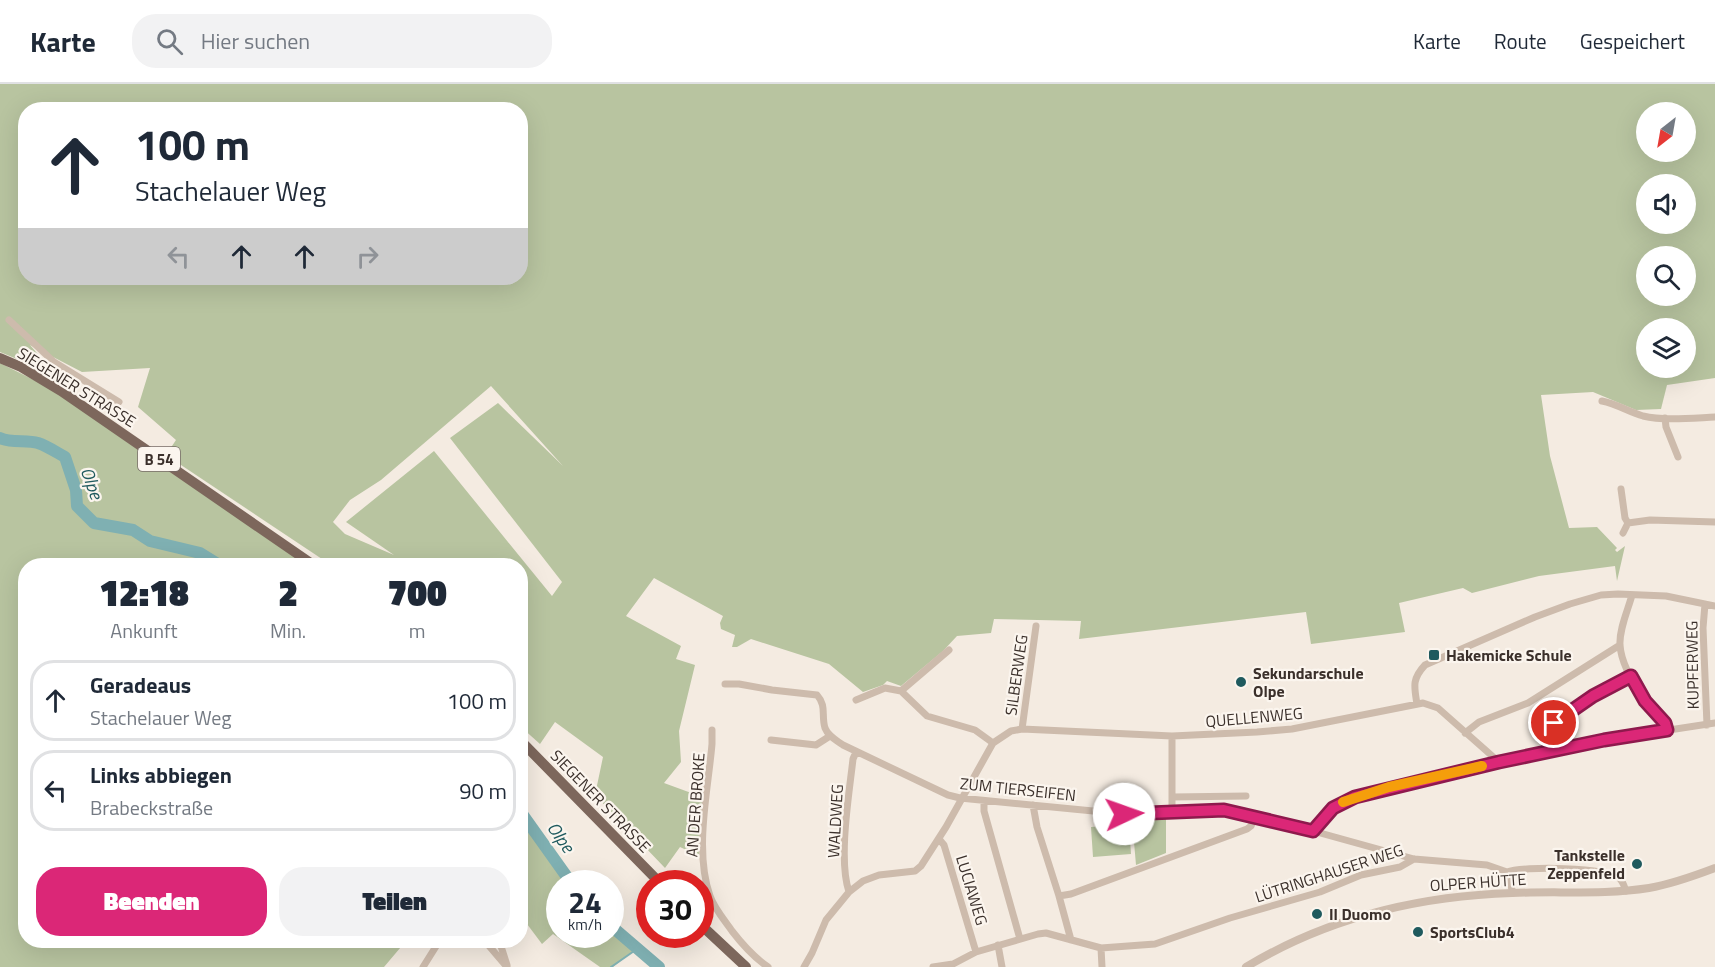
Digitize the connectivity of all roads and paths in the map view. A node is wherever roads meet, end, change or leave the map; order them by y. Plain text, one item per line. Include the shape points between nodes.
1 (9, 320) dead end
2 (0, 358) edge
3 (54, 362) junction
4 (30, 372) junction
5 (1602, 400) dead end
6 (119, 402) dead end
7 (1715, 417) edge
8 (1665, 418) junction
9 (1678, 457) dead end
10 (1621, 489) dead end
11 (1715, 522) edge
12 (1628, 523) junction
13 (1623, 533) dead end
14 (303, 558) edge
15 (1632, 595) junction
16 (1705, 604) junction
17 (1715, 606) edge
18 (1036, 626) dead end
19 (1620, 645) junction
20 (949, 650) dead end
21 (1631, 676) junction
22 (725, 684) dead end
23 (901, 692) junction
24 (856, 700) dead end
25 (1417, 704) junction
26 (1554, 723) dead end
27 (1711, 724) edge
28 (1022, 729) junction
29 (712, 730) dead end
30 (1667, 730) junction
31 (1465, 733) junction
32 (830, 736) junction
33 (1172, 736) junction
34 (771, 740) dead end
35 (993, 743) junction
36 (528, 748) edge
37 (856, 752) junction
38 (1499, 762) junction
39 (1246, 796) dead end
40 (1173, 797) junction
41 (960, 798) junction
42 (984, 801) junction
43 (1034, 805) junction
44 (1172, 811) junction
45 (1255, 817) junction
46 (1313, 831) junction
47 (939, 839) junction
48 (1414, 859) junction
49 (1715, 868) edge
50 (647, 870) edge
51 (1507, 872) junction
52 (1626, 891) junction
53 (849, 892) junction
54 (1513, 893) junction
55 (1059, 896) junction
56 (714, 937) edge
57 (1020, 939) junction
58 (1071, 940) junction
59 (998, 945) junction
60 (435, 948) edge
61 (491, 948) edge
62 (501, 948) edge
63 (1101, 948) junction
64 (976, 951) junction
65 (423, 967) edge
66 (507, 967) edge
67 (746, 967) edge
68 (768, 967) edge
69 (804, 967) edge
70 (933, 967) edge
71 (1002, 967) edge
72 (1102, 967) edge
73 (1246, 967) edge

1 - 3 street
2 - 4 main road, SIEGENER STRASSE / B 54
3 - 4 street via 37,365
3 - 6 street
4 - 14 main road, SIEGENER STRASSE / B 54
5 - 8 street via 1643,416
7 - 8 street
8 - 9 street
10 - 12 street
11 - 12 street
12 - 13 street
15 - 16 street via 1666,596
15 - 19 street
15 - 25 street via 1609,594 1570,604 1425,665 1414,684
16 - 17 street
16 - 27 street, KUPFERWEG via 1703,628
18 - 28 street, SILBERWEG
19 - 21 street
19 - 31 street via 1528,703 1479,722
20 - 23 street
21 - 26 street
21 - 30 street
22 - 32 street via 817,695 822,700 825,728
23 - 24 street via 880,689
23 - 35 street via 927,716 975,730
25 - 31 street via 1438,708
25 - 33 street, QUELLENWEG via 1292,729
27 - 30 street
28 - 33 street, QUELLENWEG
28 - 35 street, QUELLENWEG
29 - 68 street, AN DER BROKE via 702,856 706,880 711,898 726,923
30 - 38 street
31 - 38 street
32 - 34 street via 816,745
32 - 37 street, ZUM TIERSEIFEN
33 - 40 street
35 - 41 street
36 - 50 main road, SIEGENER STRASSE
37 - 41 street, ZUM TIERSEIFEN
37 - 53 street, WALDWEG via 846,817 845,880
38 - 46 street via 1355,797 1333,808
39 - 40 street
40 - 44 street
41 - 42 street, ZUM TIERSEIFEN
41 - 47 street
42 - 43 street, ZUM TIERSEIFEN
42 - 57 street
43 - 44 street, ZUM TIERSEIFEN via 1124,814
43 - 55 street
44 - 45 street, ZUM TIERSEIFEN via 1224,810
45 - 46 street, ZUM TIERSEIFEN
45 - 55 street via 1247,829
46 - 48 street, ZUM TIERSEIFEN
47 - 53 street via 915,871 879,875 862,881
47 - 64 street, LUCIAWEG via 945,845
48 - 51 street, LÜTRINGHAUSER WEG via 1487,865
48 - 63 street, LÜTRINGHAUSER WEG via 1400,867 1361,875 1320,892 1155,944
49 - 52 street, OLPER HÜTTE via 1664,885
51 - 52 street, LÜTRINGHAUSER WEG via 1518,868 1607,873 1619,878
51 - 54 street
52 - 54 street, OLPER HÜTTE
53 - 69 street via 825,920
54 - 73 street, OLPER HÜTTE via 1455,897 1378,911 1293,941
55 - 58 street
56 - 67 main road
57 - 58 street, LÜTRINGHAUSER WEG via 1046,933
57 - 59 street, LÜTRINGHAUSER WEG
58 - 63 street, LÜTRINGHAUSER WEG
59 - 64 street, LÜTRINGHAUSER WEG
59 - 71 street
60 - 65 street
61 - 66 street
62 - 66 street
63 - 72 street
64 - 70 street, LÜTRINGHAUSER WEG via 953,964

